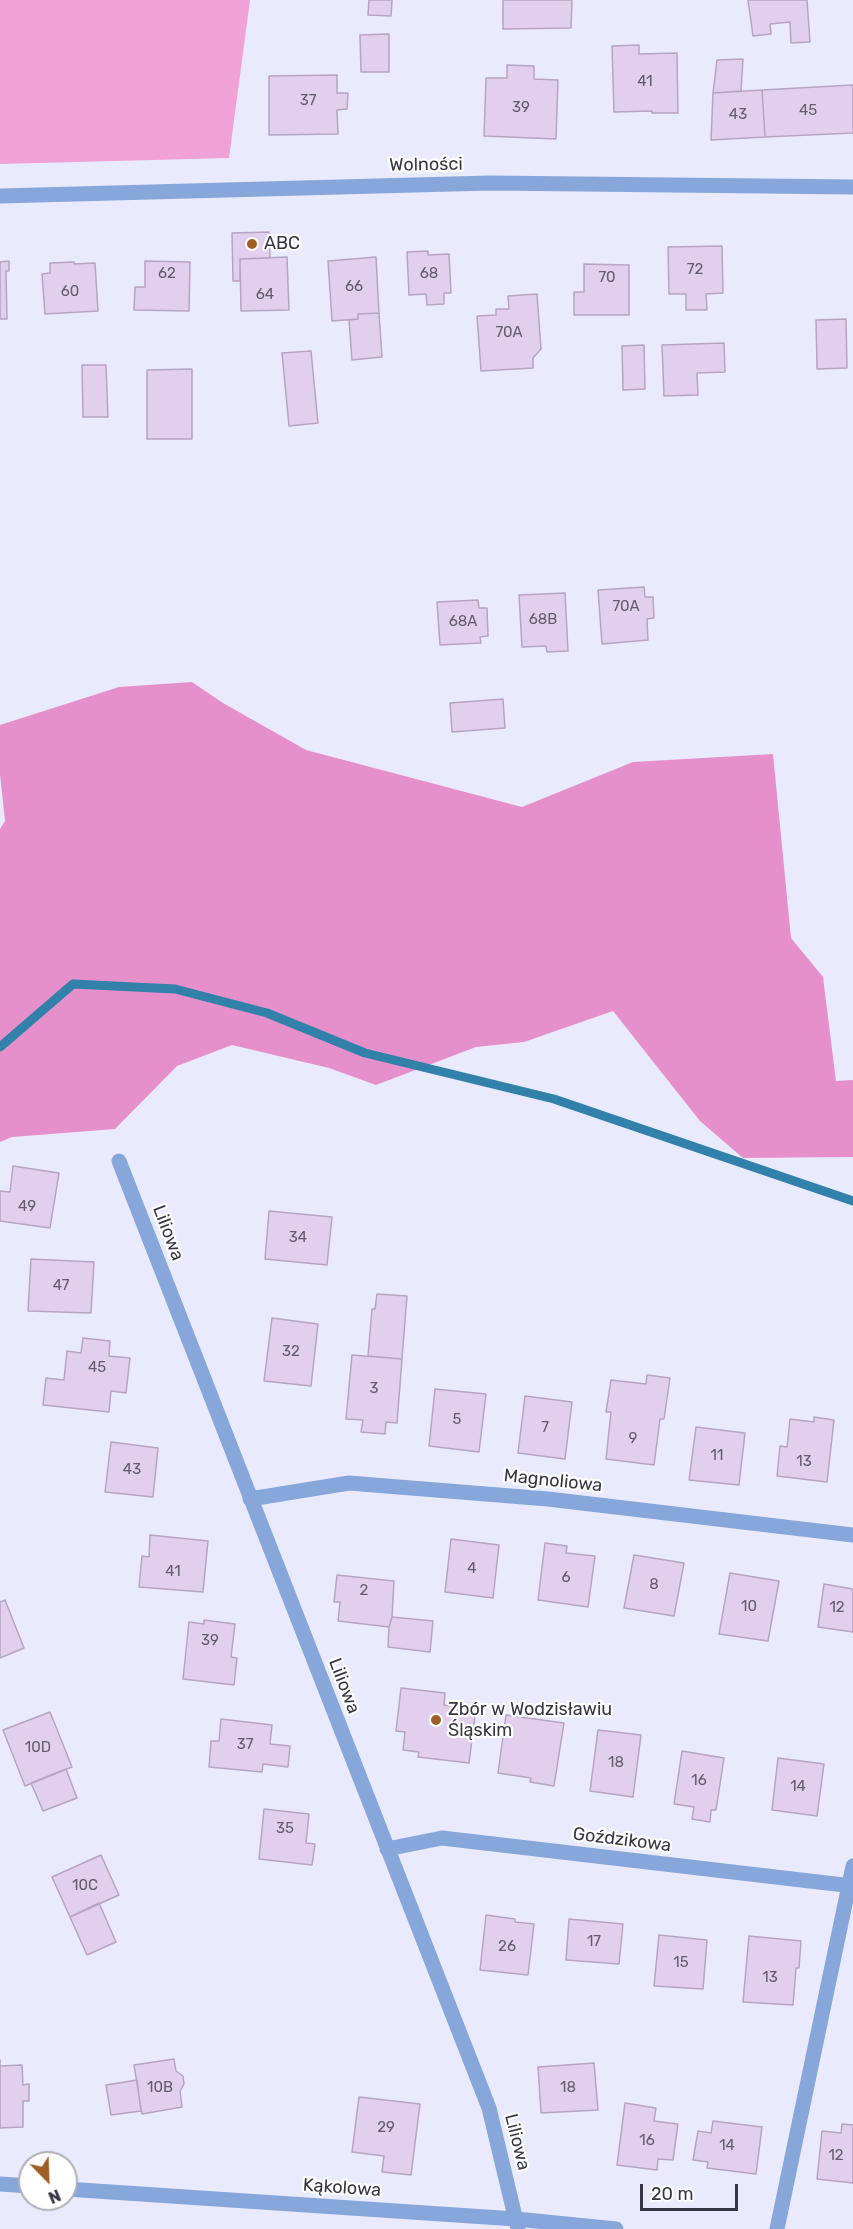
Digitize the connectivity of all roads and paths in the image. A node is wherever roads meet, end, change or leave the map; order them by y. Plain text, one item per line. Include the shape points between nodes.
1 (853, 187) edge
2 (0, 196) edge
3 (119, 1161) dead end
4 (250, 1499) junction
5 (853, 1535) edge
6 (387, 1849) junction
7 (853, 1866) edge
8 (851, 1886) edge
9 (0, 2184) edge
10 (18, 2185) edge
11 (78, 2189) edge
12 (517, 2224) edge
13 (616, 2229) edge
14 (777, 2229) edge

1 - 2 street, Wolności via 490,183
3 - 4 street, Liliowa
4 - 5 street, Magnoliowa via 349,1483 549,1499
4 - 6 street, Liliowa
6 - 8 street, Goździkowa via 442,1838
6 - 12 street, Liliowa via 489,2108
7 - 8 street
8 - 14 street
9 - 10 street
11 - 12 street, Kąkolowa
12 - 13 street, Kąkolowa

